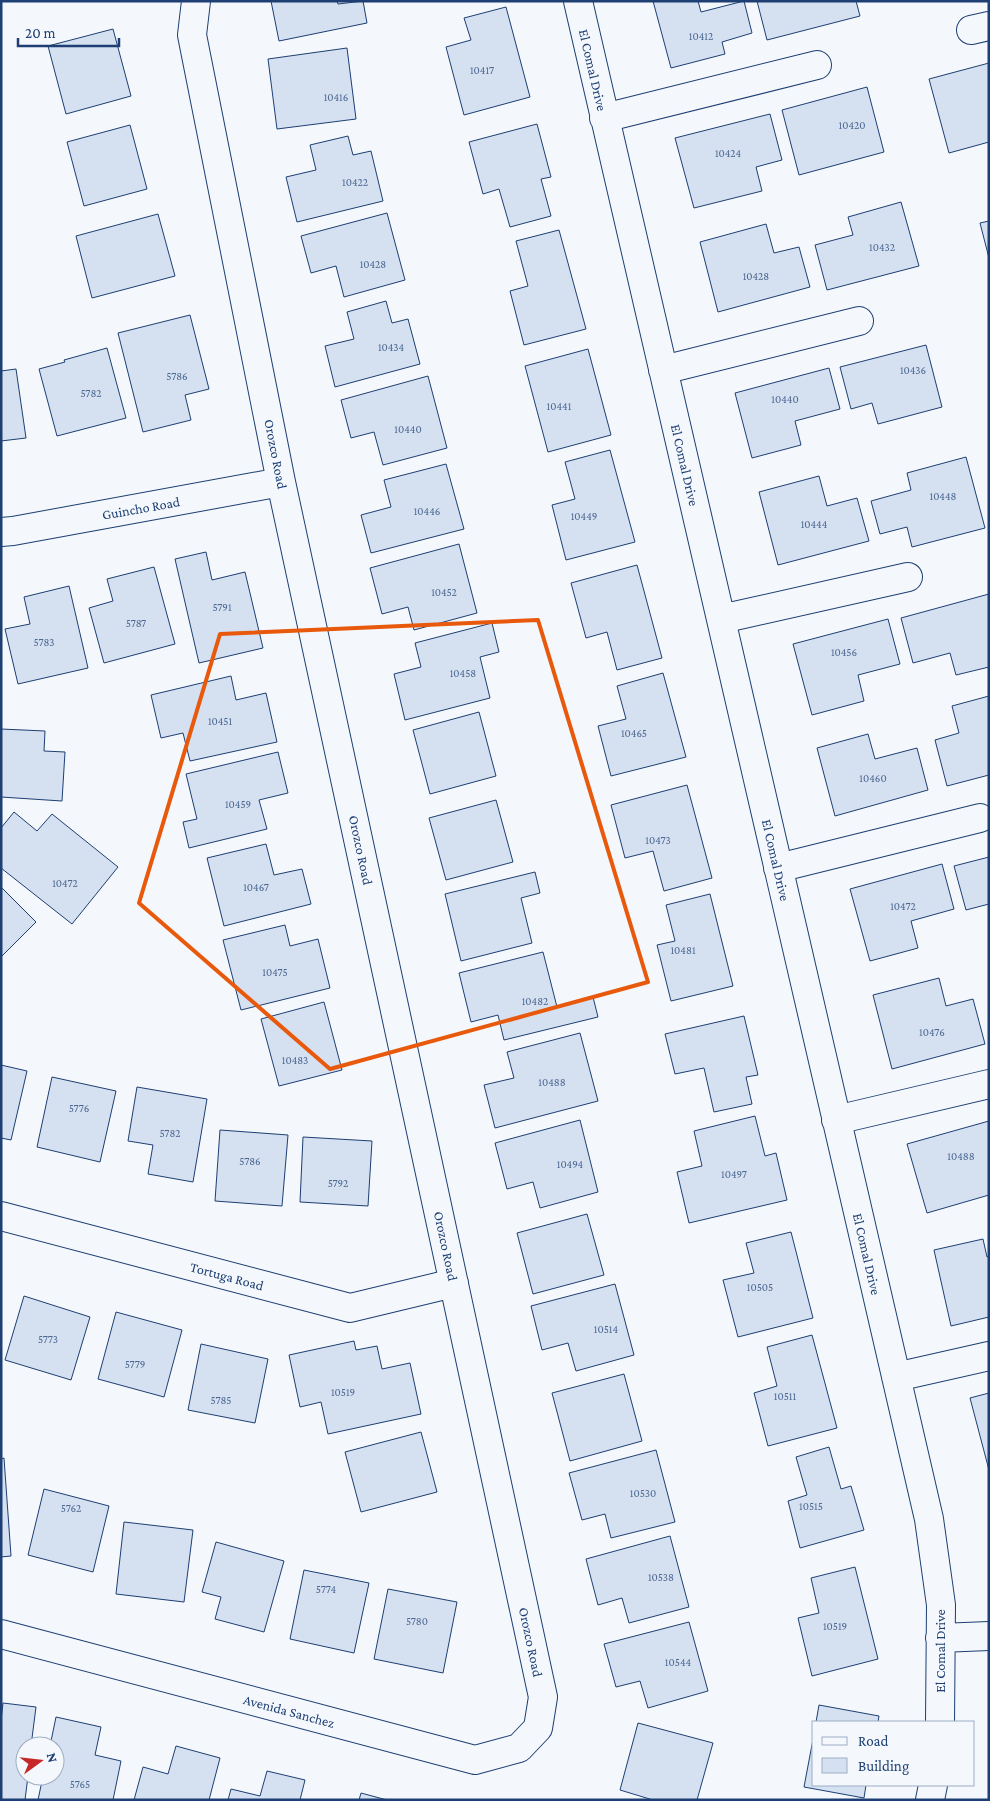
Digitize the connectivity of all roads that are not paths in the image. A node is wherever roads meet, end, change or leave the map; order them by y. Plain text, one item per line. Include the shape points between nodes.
1 (196, 1) edge
2 (578, 1) edge
3 (816, 65) dead end
4 (604, 118) junction
5 (859, 321) dead end
6 (663, 370) junction
7 (281, 482) junction
8 (1, 532) edge
9 (908, 577) dead end
10 (721, 619) junction
11 (980, 818) dead end
12 (778, 868) junction
13 (989, 1084) edge
14 (836, 1120) junction
15 (1, 1216) edge
16 (454, 1284) junction
17 (989, 1356) edge
18 (896, 1378) junction
19 (1, 1634) edge
20 (989, 1636) edge
21 (940, 1638) junction
22 (543, 1697) joint
23 (940, 1721) edge
24 (933, 1786) edge
25 (930, 1800) edge

1 - 7 street, Orozco Road via 192,35
2 - 4 street, El Comal Drive
3 - 4 street
4 - 6 street, El Comal Drive
5 - 6 street
6 - 10 street, El Comal Drive
7 - 8 street, Guincho Road
7 - 16 street, Orozco Road
9 - 10 street
10 - 12 street, El Comal Drive
11 - 12 street
12 - 14 street, El Comal Drive
13 - 14 street
14 - 18 street, El Comal Drive
15 - 16 street, Tortuga Road via 350,1308
16 - 22 street, Orozco Road
17 - 18 street
18 - 21 street, El Comal Drive via 929,1519 941,1606
19 - 22 street, Avenida Sanchez via 475,1760 519,1748 538,1728
20 - 21 street
21 - 23 street, El Comal Drive
24 - 25 street

